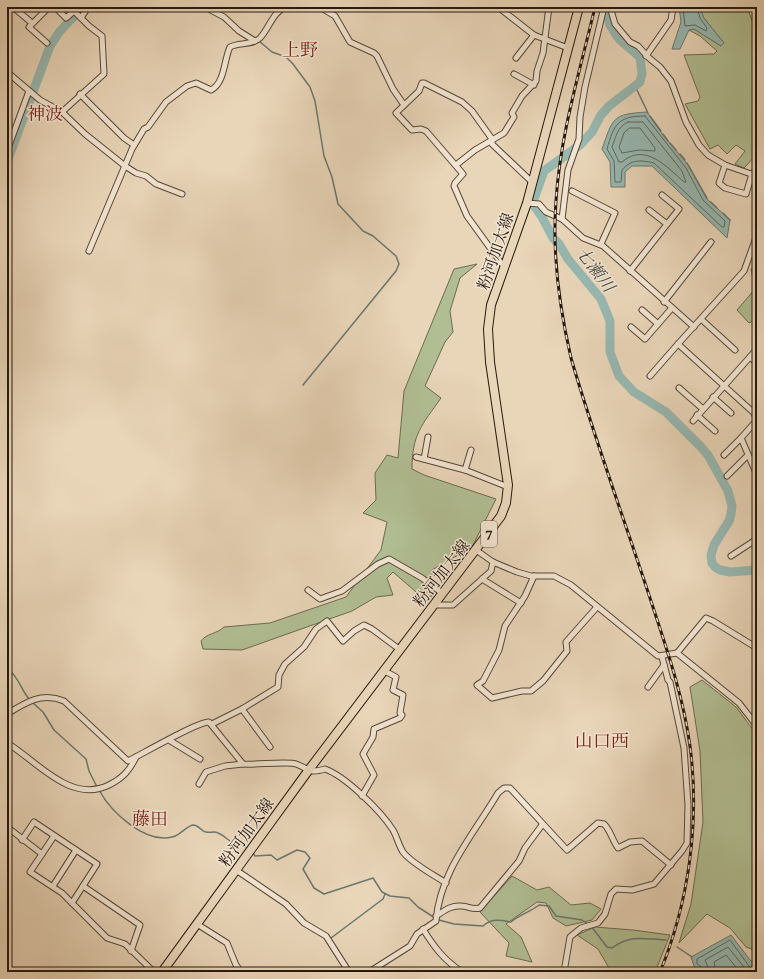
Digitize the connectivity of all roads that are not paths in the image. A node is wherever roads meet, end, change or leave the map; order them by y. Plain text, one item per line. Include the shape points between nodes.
1 (13, 7) edge
2 (50, 7) edge
3 (88, 7) edge
4 (205, 7) edge
5 (286, 7) edge
6 (320, 7) edge
7 (498, 7) edge
8 (549, 7) edge
9 (579, 7) edge
10 (610, 7) edge
11 (673, 7) edge
12 (57, 8) edge
13 (603, 8) edge
14 (78, 15) junction
15 (32, 23) junction
16 (534, 35) junction
17 (256, 40) junction
18 (545, 40) junction
19 (47, 43) dead end
20 (568, 48) junction
21 (646, 56) junction
22 (516, 58) dead end
23 (7, 72) edge
24 (514, 74) dead end
25 (534, 85) junction
26 (31, 93) junction
27 (80, 94) junction
28 (404, 105) junction
29 (62, 112) junction
30 (492, 139) junction
31 (134, 145) junction
32 (7, 151) edge
33 (456, 165) junction
34 (724, 165) junction
35 (125, 166) junction
36 (757, 169) edge
37 (754, 175) edge
38 (532, 182) junction
39 (572, 191) dead end
40 (182, 194) dead end
41 (662, 194) dead end
42 (527, 204) junction
43 (649, 210) dead end
44 (562, 218) junction
45 (667, 224) junction
46 (757, 235) edge
47 (711, 242) dead end
48 (600, 244) junction
49 (89, 251) dead end
50 (505, 265) junction
51 (630, 271) junction
52 (664, 302) junction
53 (671, 309) junction
54 (642, 310) dead end
55 (701, 319) junction
56 (658, 324) junction
57 (630, 327) dead end
58 (694, 327) junction
59 (678, 344) junction
60 (757, 349) edge
61 (735, 350) dead end
62 (750, 357) junction
63 (757, 364) edge
64 (650, 376) dead end
65 (723, 386) junction
66 (679, 388) dead end
67 (713, 397) junction
68 (703, 409) junction
69 (731, 413) dead end
70 (697, 415) junction
71 (692, 421) dead end
72 (757, 421) edge
73 (715, 431) dead end
74 (428, 437) dead end
75 (741, 438) junction
76 (471, 450) dead end
77 (724, 455) dead end
78 (748, 455) junction
79 (416, 457) dead end
80 (424, 459) junction
81 (465, 470) junction
82 (757, 474) edge
83 (728, 476) dead end
84 (508, 487) junction
85 (757, 539) edge
86 (476, 550) junction
87 (731, 556) dead end
88 (493, 562) junction
89 (534, 576) junction
90 (482, 579) junction
91 (308, 590) dead end
92 (442, 593) junction
93 (521, 603) junction
94 (434, 605) junction
95 (597, 607) junction
96 (757, 648) edge
97 (400, 649) junction
98 (677, 653) junction
99 (662, 657) junction
100 (664, 665) junction
101 (383, 670) junction
102 (648, 687) dead end
103 (242, 709) junction
104 (7, 714) edge
105 (212, 724) junction
106 (757, 726) edge
107 (169, 740) junction
108 (7, 743) edge
109 (270, 747) dead end
110 (136, 757) junction
111 (200, 759) dead end
112 (243, 764) junction
113 (308, 771) junction
114 (198, 784) dead end
115 (362, 796) junction
116 (542, 825) junction
117 (7, 827) edge
118 (54, 836) junction
119 (22, 840) junction
120 (76, 850) junction
121 (42, 854) junction
122 (671, 865) junction
123 (236, 870) junction
124 (446, 883) junction
125 (53, 886) junction
126 (83, 886) junction
127 (72, 903) junction
128 (436, 916) junction
129 (197, 924) junction
130 (423, 929) junction
131 (131, 951) junction
132 (154, 972) edge
133 (162, 972) edge
134 (242, 972) edge
135 (349, 972) edge
136 (369, 972) edge
137 (462, 972) edge
138 (564, 972) edge

1 - 15 street
2 - 15 street
3 - 14 street
4 - 17 street
5 - 17 street via 279,11
6 - 28 street via 335,16 350,42 374,52
7 - 16 street
8 - 18 street
9 - 20 main road, 粉河加太線 / 7
10 - 21 street via 615,24
11 - 21 street via 672,20
12 - 14 street via 66,18 74,11
13 - 44 street via 585,87 579,139 568,170
14 - 27 street via 102,36 104,61 103,76
15 - 19 street via 29,26
16 - 18 street
16 - 22 street
17 - 31 street via 246,45 230,47 221,78 215,88 211,90 196,83 187,86 162,107
18 - 20 street
18 - 25 street via 542,61
20 - 38 main road, 粉河加太線 / 7
21 - 34 street via 660,67 671,81 686,122 699,145 708,155
23 - 26 street
24 - 25 street
25 - 30 street via 522,96 504,133
26 - 29 street
26 - 32 street
27 - 29 street
27 - 31 street
28 - 30 street via 416,95 424,83 462,102 472,111
28 - 33 street via 396,113 410,129 426,131
29 - 35 street
30 - 33 street
30 - 38 street via 492,144 503,157
31 - 35 street
33 - 50 street via 463,174 454,186 467,216
34 - 37 street
34 - 37 street via 718,183 725,188 746,194
35 - 40 street via 156,184
35 - 49 street
36 - 37 street
38 - 42 main road, 粉河加太線 / 7
39 - 48 street via 615,213
41 - 45 street via 679,209
42 - 44 street via 539,204 546,212
42 - 50 main road, 粉河加太線 / 7
43 - 45 street
44 - 48 street via 583,238
45 - 51 street
46 - 55 street via 744,271
47 - 52 street
48 - 51 street
50 - 84 main road, 粉河加太線 / 7 via 491,305 488,329
51 - 52 street
52 - 53 street
53 - 56 street
53 - 58 street
54 - 56 street
55 - 58 street
55 - 61 street
56 - 57 street via 645,339
58 - 59 street
59 - 64 street
59 - 65 street
60 - 62 street
62 - 63 street
62 - 65 street
65 - 67 street
65 - 72 street via 754,413
66 - 68 street
67 - 68 street
67 - 69 street
68 - 70 street
70 - 71 street
70 - 73 street
72 - 75 street
74 - 80 street
75 - 77 street
75 - 78 street
76 - 81 street
78 - 82 street
78 - 83 street
79 - 80 street
80 - 81 street
81 - 84 street
84 - 86 main road, 粉河加太線 / 7 via 501,516
85 - 87 street
86 - 88 street
86 - 92 main road, 粉河加太線 / 7
88 - 89 street
88 - 90 street via 491,570
89 - 93 street
89 - 95 street via 554,576 571,585
90 - 93 street
90 - 94 street via 453,605
91 - 92 street via 320,598 342,591 378,564 389,559
92 - 94 main road, 粉河加太線 / 7
93 - 95 street via 505,626 499,650 483,681 477,685 492,698 531,691 567,651 566,642
94 - 97 main road, 粉河加太線 / 7
95 - 99 street
96 - 98 street via 706,618
97 - 101 main road, 粉河加太線 / 7
97 - 103 street via 364,625 343,642 327,621 316,629 304,647 285,664 279,675 278,687
98 - 99 street
98 - 106 street via 739,703
99 - 100 street
100 - 102 street
100 - 122 street via 684,748 688,806 687,843
101 - 113 main road, 粉河加太線 / 7
101 - 115 street via 396,677 393,690 403,695 400,713 402,715 374,729 373,737 363,754 374,775
103 - 105 street
103 - 109 street
104 - 110 street via 26,701 46,696 54,697 64,701 128,761
105 - 107 street via 205,721
105 - 112 street
107 - 110 street
107 - 111 street
108 - 110 street via 58,780 88,790 101,788 118,780 131,769
112 - 113 street via 295,763
112 - 114 street via 206,772
113 - 115 street via 325,769 334,772
113 - 123 main road, 粉河加太線 / 7
115 - 124 street via 393,830 404,853
116 - 122 street via 567,850 598,823 604,824 610,830 618,848 630,842 642,841
116 - 124 street via 510,788 504,788 474,827 456,858
116 - 128 street via 525,848 520,861 480,908 474,910 453,906
117 - 119 street
118 - 119 street via 34,822
118 - 120 street
118 - 121 street
119 - 121 street
120 - 125 street
120 - 126 street via 97,864
121 - 125 street via 30,872
122 - 138 street via 654,884 632,890 616,889 611,894 606,914 598,923 581,928 570,937
123 - 129 main road, 粉河加太線 / 7
123 - 135 street via 286,904 304,923 326,936
124 - 128 street
125 - 127 street
126 - 127 street
126 - 131 street via 140,925
127 - 131 street via 107,938 125,944
128 - 130 street via 436,921
129 - 133 main road, 粉河加太線 / 7
129 - 134 street via 227,943 236,965
130 - 136 street via 410,946
130 - 137 street via 438,953
131 - 132 street

